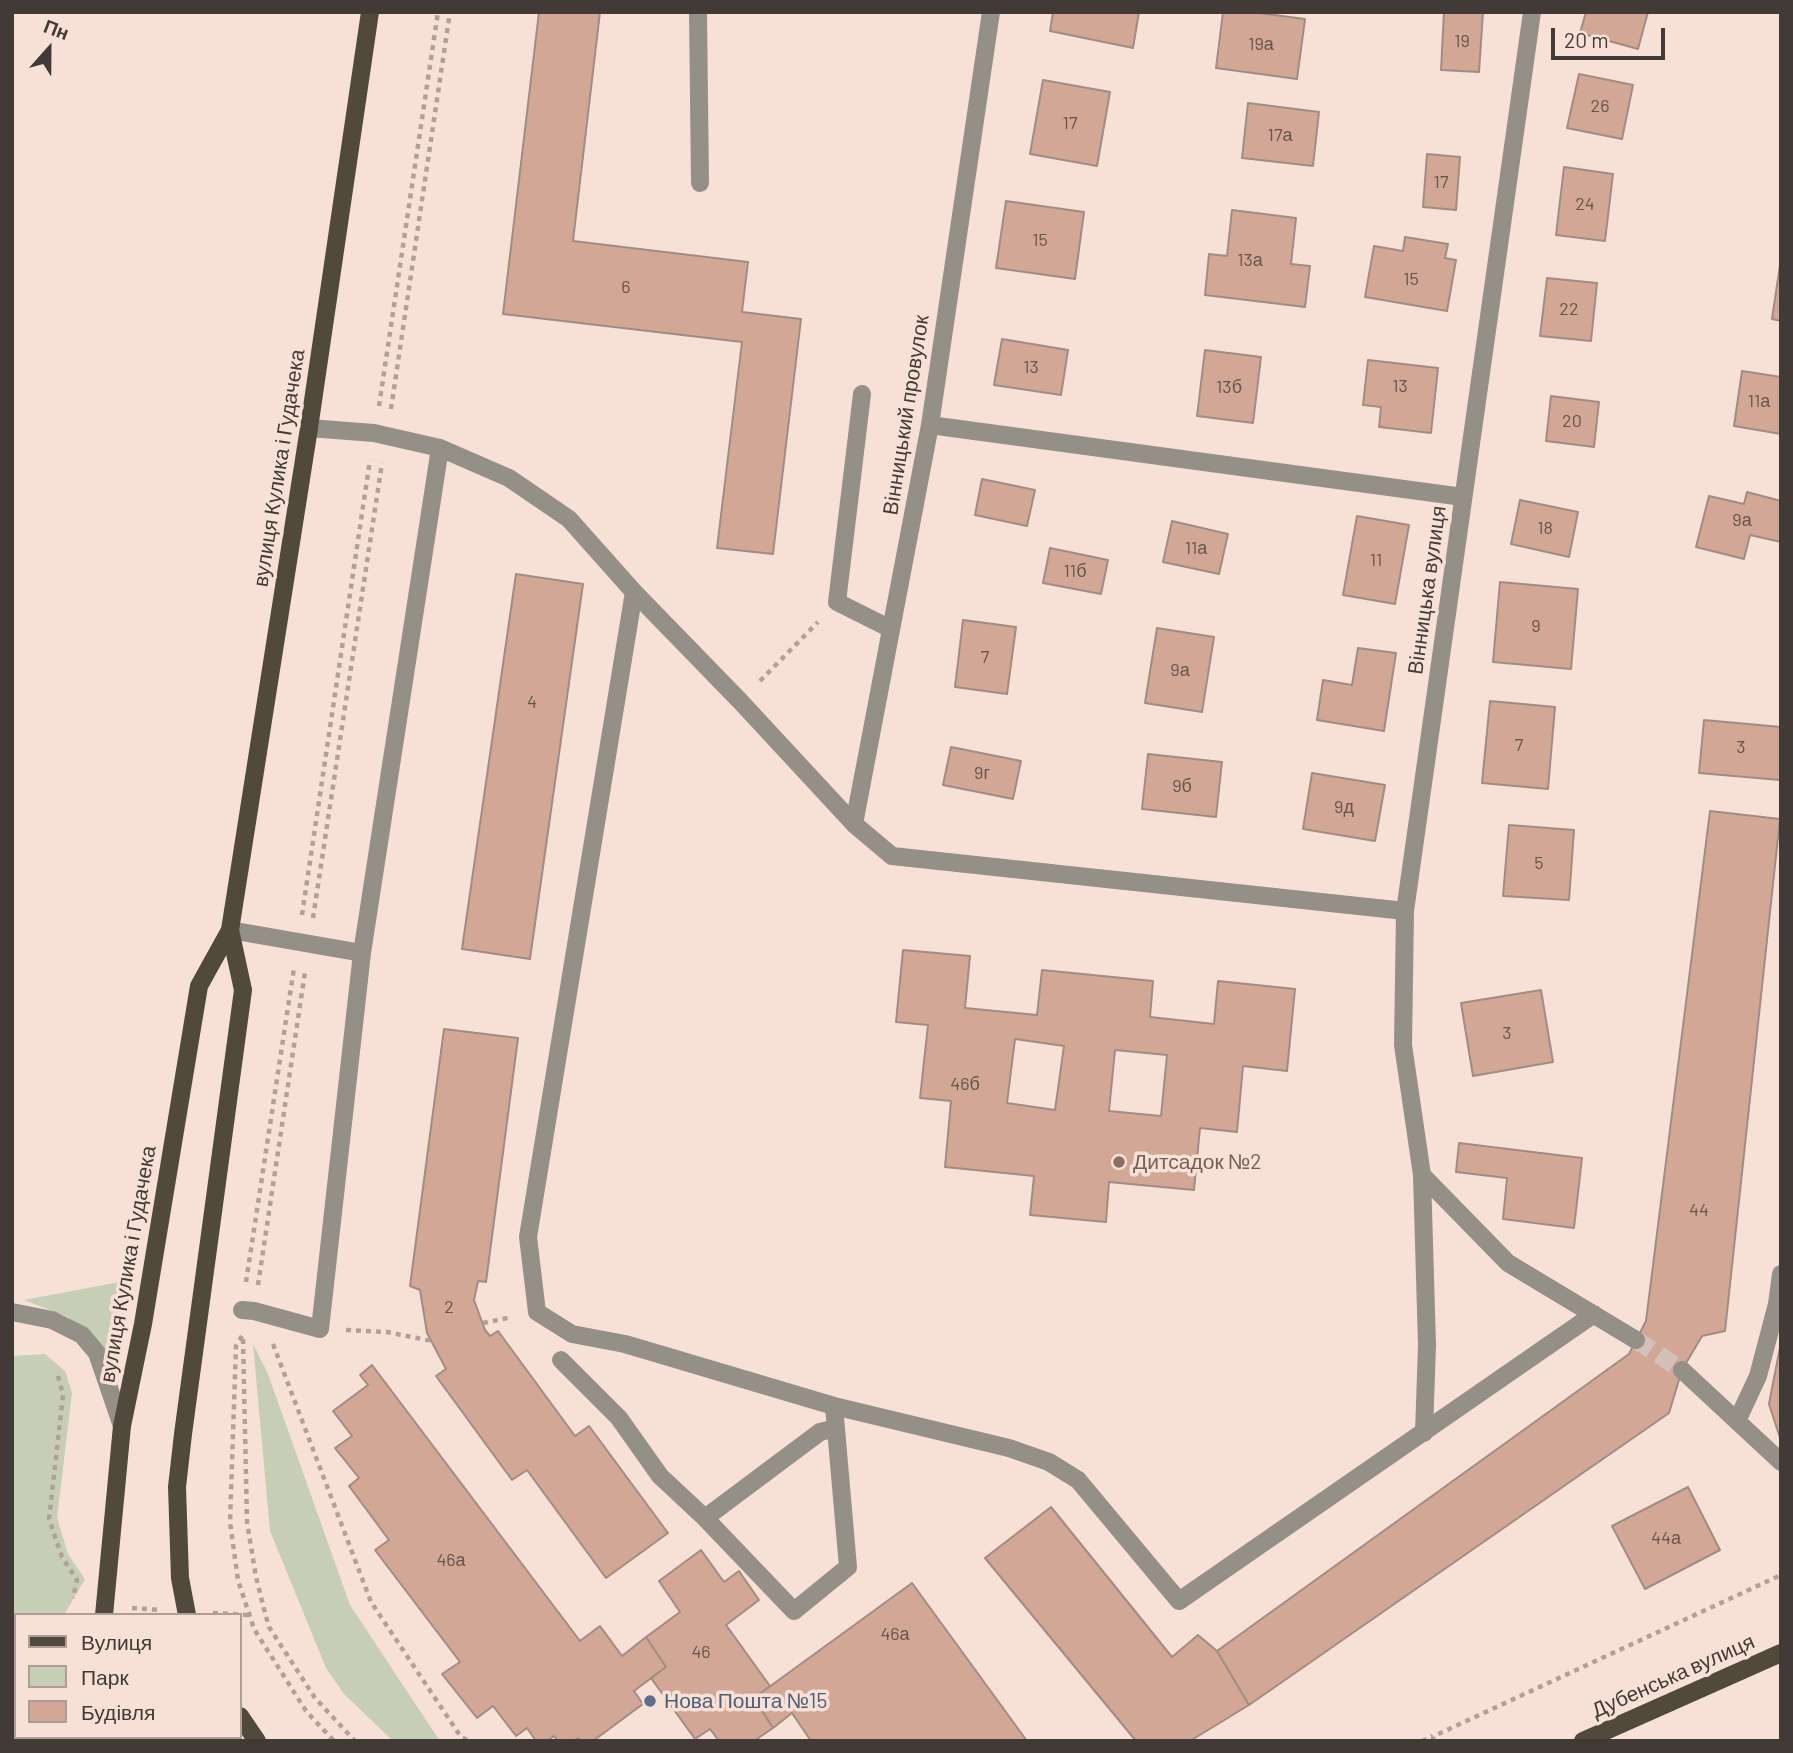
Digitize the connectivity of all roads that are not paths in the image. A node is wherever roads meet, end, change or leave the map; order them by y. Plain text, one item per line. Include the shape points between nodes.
1 (370, 12) edge
2 (698, 12) edge
3 (991, 12) edge
4 (1532, 12) edge
5 (700, 183) dead end
6 (862, 394) dead end
7 (930, 425) junction
8 (309, 428) junction
9 (440, 448) junction
10 (1463, 497) junction
11 (634, 592) junction
12 (891, 629) junction
13 (854, 824) junction
14 (1405, 911) junction
15 (230, 930) junction
16 (362, 953) junction
17 (1422, 1175) junction
18 (1781, 1274) edge
19 (12, 1312) edge
20 (249, 1313) road end
21 (1594, 1314) junction
22 (1636, 1340) tunnel mouth
23 (562, 1360) dead end
24 (1682, 1370) tunnel mouth
25 (834, 1406) junction
26 (1737, 1421) junction
27 (122, 1426) junction
28 (836, 1428) junction
29 (1424, 1433) junction
30 (1781, 1462) edge
31 (705, 1518) junction
32 (104, 1613) edge
33 (187, 1613) edge
34 (1781, 1653) edge
35 (242, 1719) edge
36 (257, 1741) edge
37 (1583, 1741) edge

1 - 8 main road, вулиця Кулика і Гудачека
2 - 5 street
3 - 7 street, Вінницький провулок
4 - 10 street, Вінницька вулиця
6 - 12 street via 837,602
7 - 10 street
7 - 12 street, Вінницький провулок
8 - 9 street via 380,435
8 - 15 main road, вулиця Кулика і Гудачека
9 - 11 street via 509,478 569,519
9 - 16 street
10 - 14 street, Вінницька вулиця
11 - 13 street
11 - 25 street via 528,1237 537,1312 572,1334 625,1344
12 - 13 street, Вінницький провулок
13 - 14 street via 891,856
14 - 17 street, Вінницька вулиця via 1404,1045
15 - 16 street
15 - 27 main road, вулиця Кулика і Гудачека via 199,986
15 - 33 main road, вулиця Кулика і Гудачека via 243,990 177,1487 180,1578
16 - 20 street via 320,1329
17 - 21 street via 1508,1263
17 - 29 street, Вінницька вулиця via 1427,1345
18 - 26 street via 1758,1376
19 - 27 street via 52,1320 82,1335 97,1353
21 - 22 street
21 - 29 street
23 - 31 street via 619,1418 660,1476
24 - 26 street
25 - 28 street
25 - 29 street via 1049,1462 1078,1480 1179,1601
26 - 30 street
27 - 32 main road, вулиця Кулика і Гудачека
28 - 31 street via 820,1432
28 - 31 street via 848,1567 794,1611
34 - 37 main road, Дубенська вулиця
35 - 36 main road

